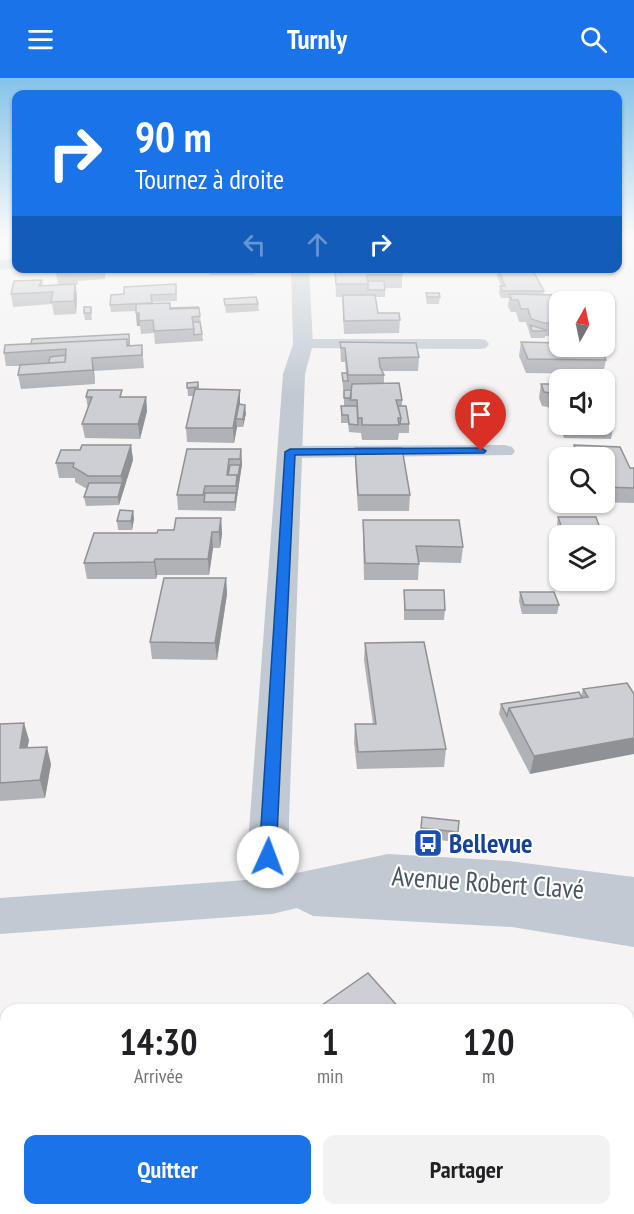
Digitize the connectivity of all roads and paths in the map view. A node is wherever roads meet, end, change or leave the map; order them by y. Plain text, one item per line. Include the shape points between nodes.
1 (301, 288) edge
2 (303, 345) junction
3 (480, 345) dead end
4 (505, 451) dead end
5 (290, 452) junction
6 (634, 895) edge
7 (272, 896) junction
8 (0, 916) edge
9 (634, 928) edge

1 - 2 street
2 - 3 lane
2 - 5 street via 294,374
4 - 5 lane
5 - 7 street via 269,820
6 - 7 street, Avenue Robert Clavé via 509,878 388,871
7 - 8 street, Avenue Robert Clavé
7 - 9 street, Avenue Robert Clavé via 512,909

